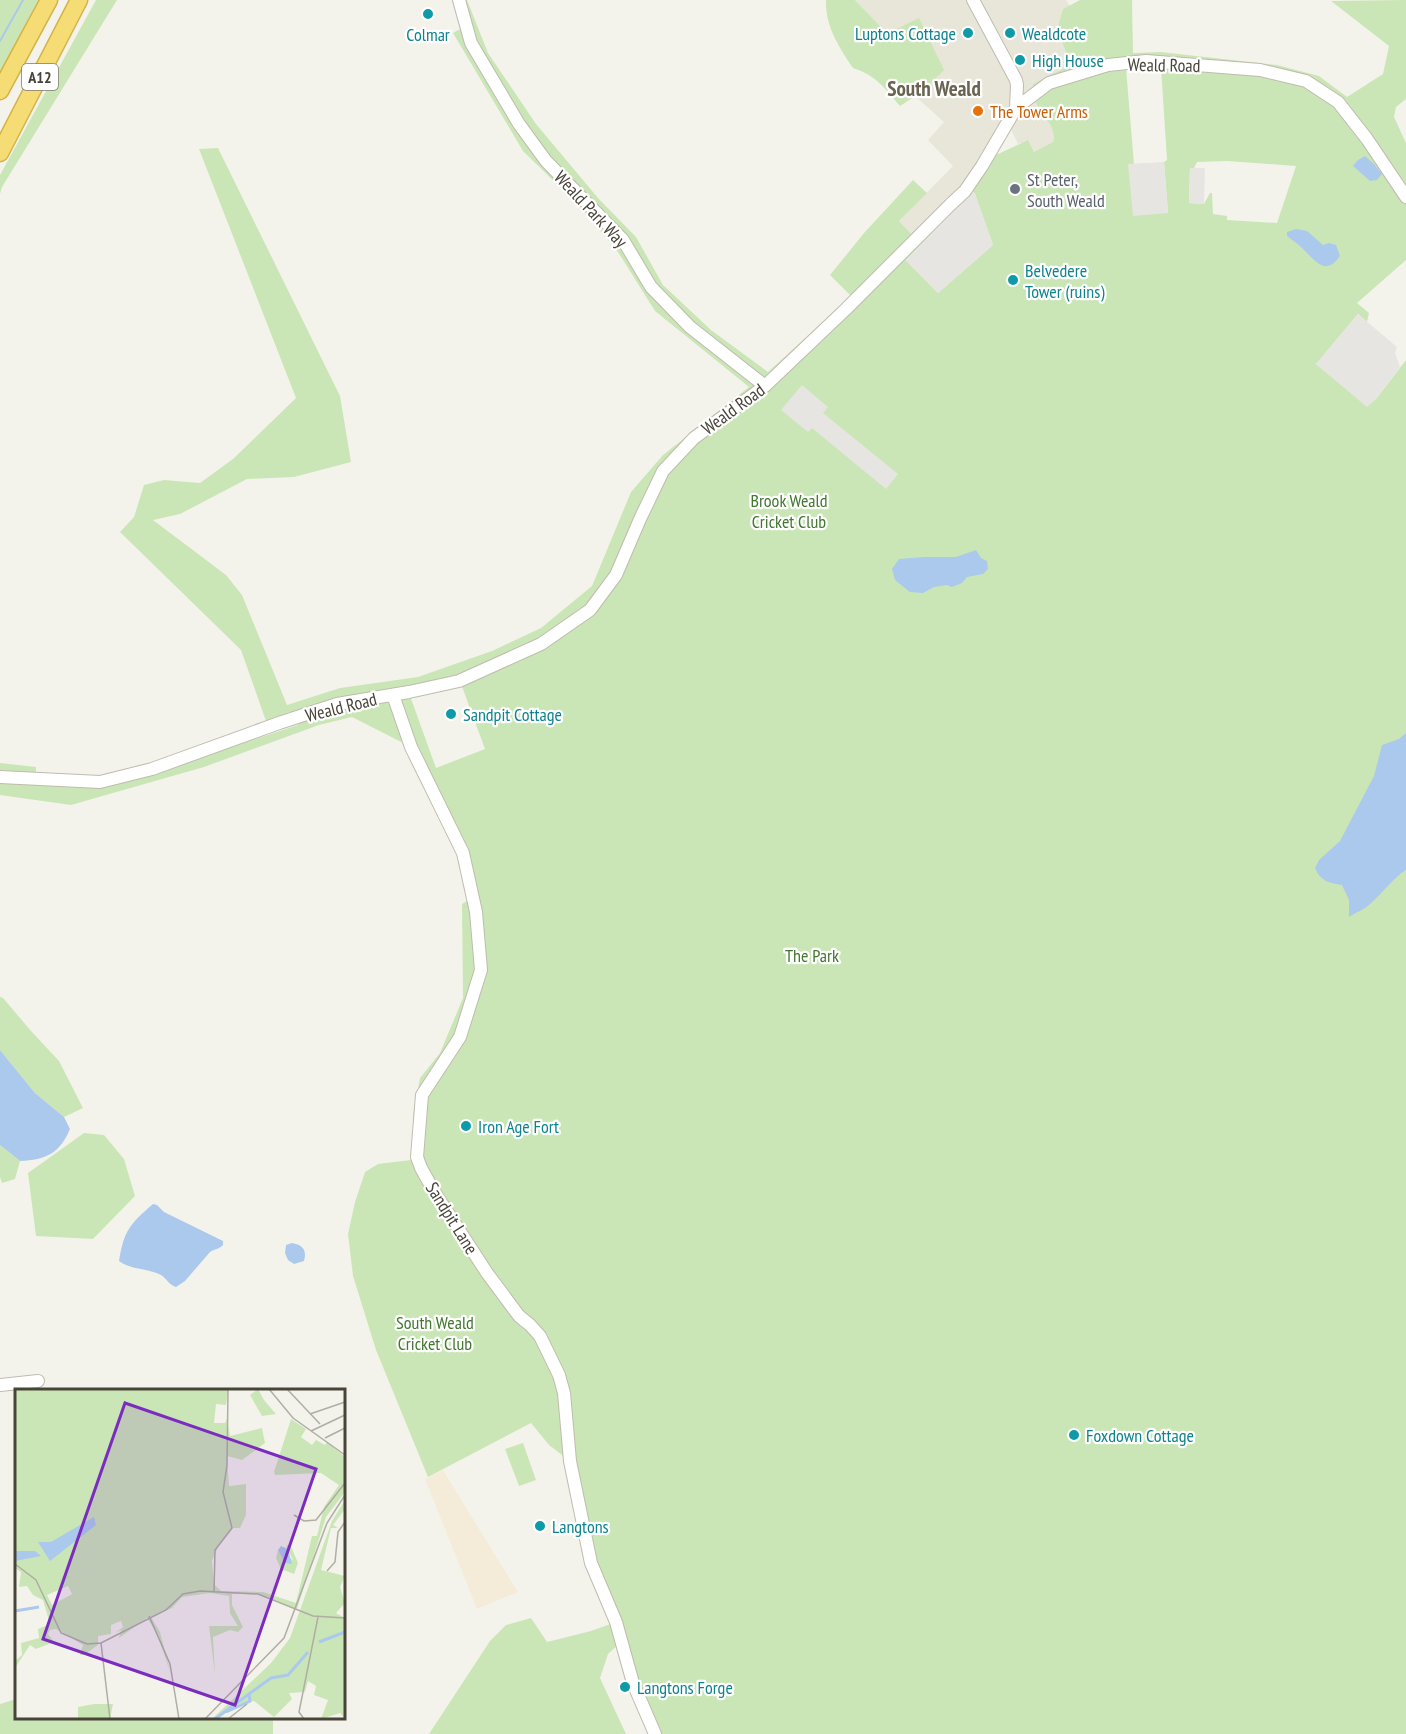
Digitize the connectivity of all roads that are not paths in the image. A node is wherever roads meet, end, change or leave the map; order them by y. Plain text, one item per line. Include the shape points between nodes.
1 (49, 0) edge
2 (79, 0) edge
3 (459, 0) edge
4 (973, 0) edge
5 (1017, 85) junction
6 (1040, 90) junction
7 (0, 91) edge
8 (1016, 108) junction
9 (0, 153) edge
10 (1406, 197) edge
11 (765, 386) junction
12 (393, 695) junction
13 (0, 777) edge
14 (38, 1381) dead end
15 (0, 1385) edge
16 (655, 1734) edge

1 - 7 highway, A12
2 - 9 highway, A12
3 - 11 street, Weald Park Way via 471,43 546,161 623,240 651,287 668,305
4 - 5 street
5 - 6 street
5 - 8 street
6 - 8 street, Weald Road
6 - 10 street, Weald Road via 1050,83 1108,65 1146,61 1260,70 1306,81 1338,102
8 - 11 street, Weald Road via 964,191
11 - 12 street, Weald Road via 694,438 663,471 616,575 590,610 542,644 489,669 459,681
12 - 13 street, Weald Road via 337,705 168,764 100,782
12 - 16 street, Sandpit Lane via 411,747 463,853 476,912 481,970 460,1037 422,1095 417,1157 435,1193 492,1281 540,1336 559,1375 570,1461 591,1563
14 - 15 street

